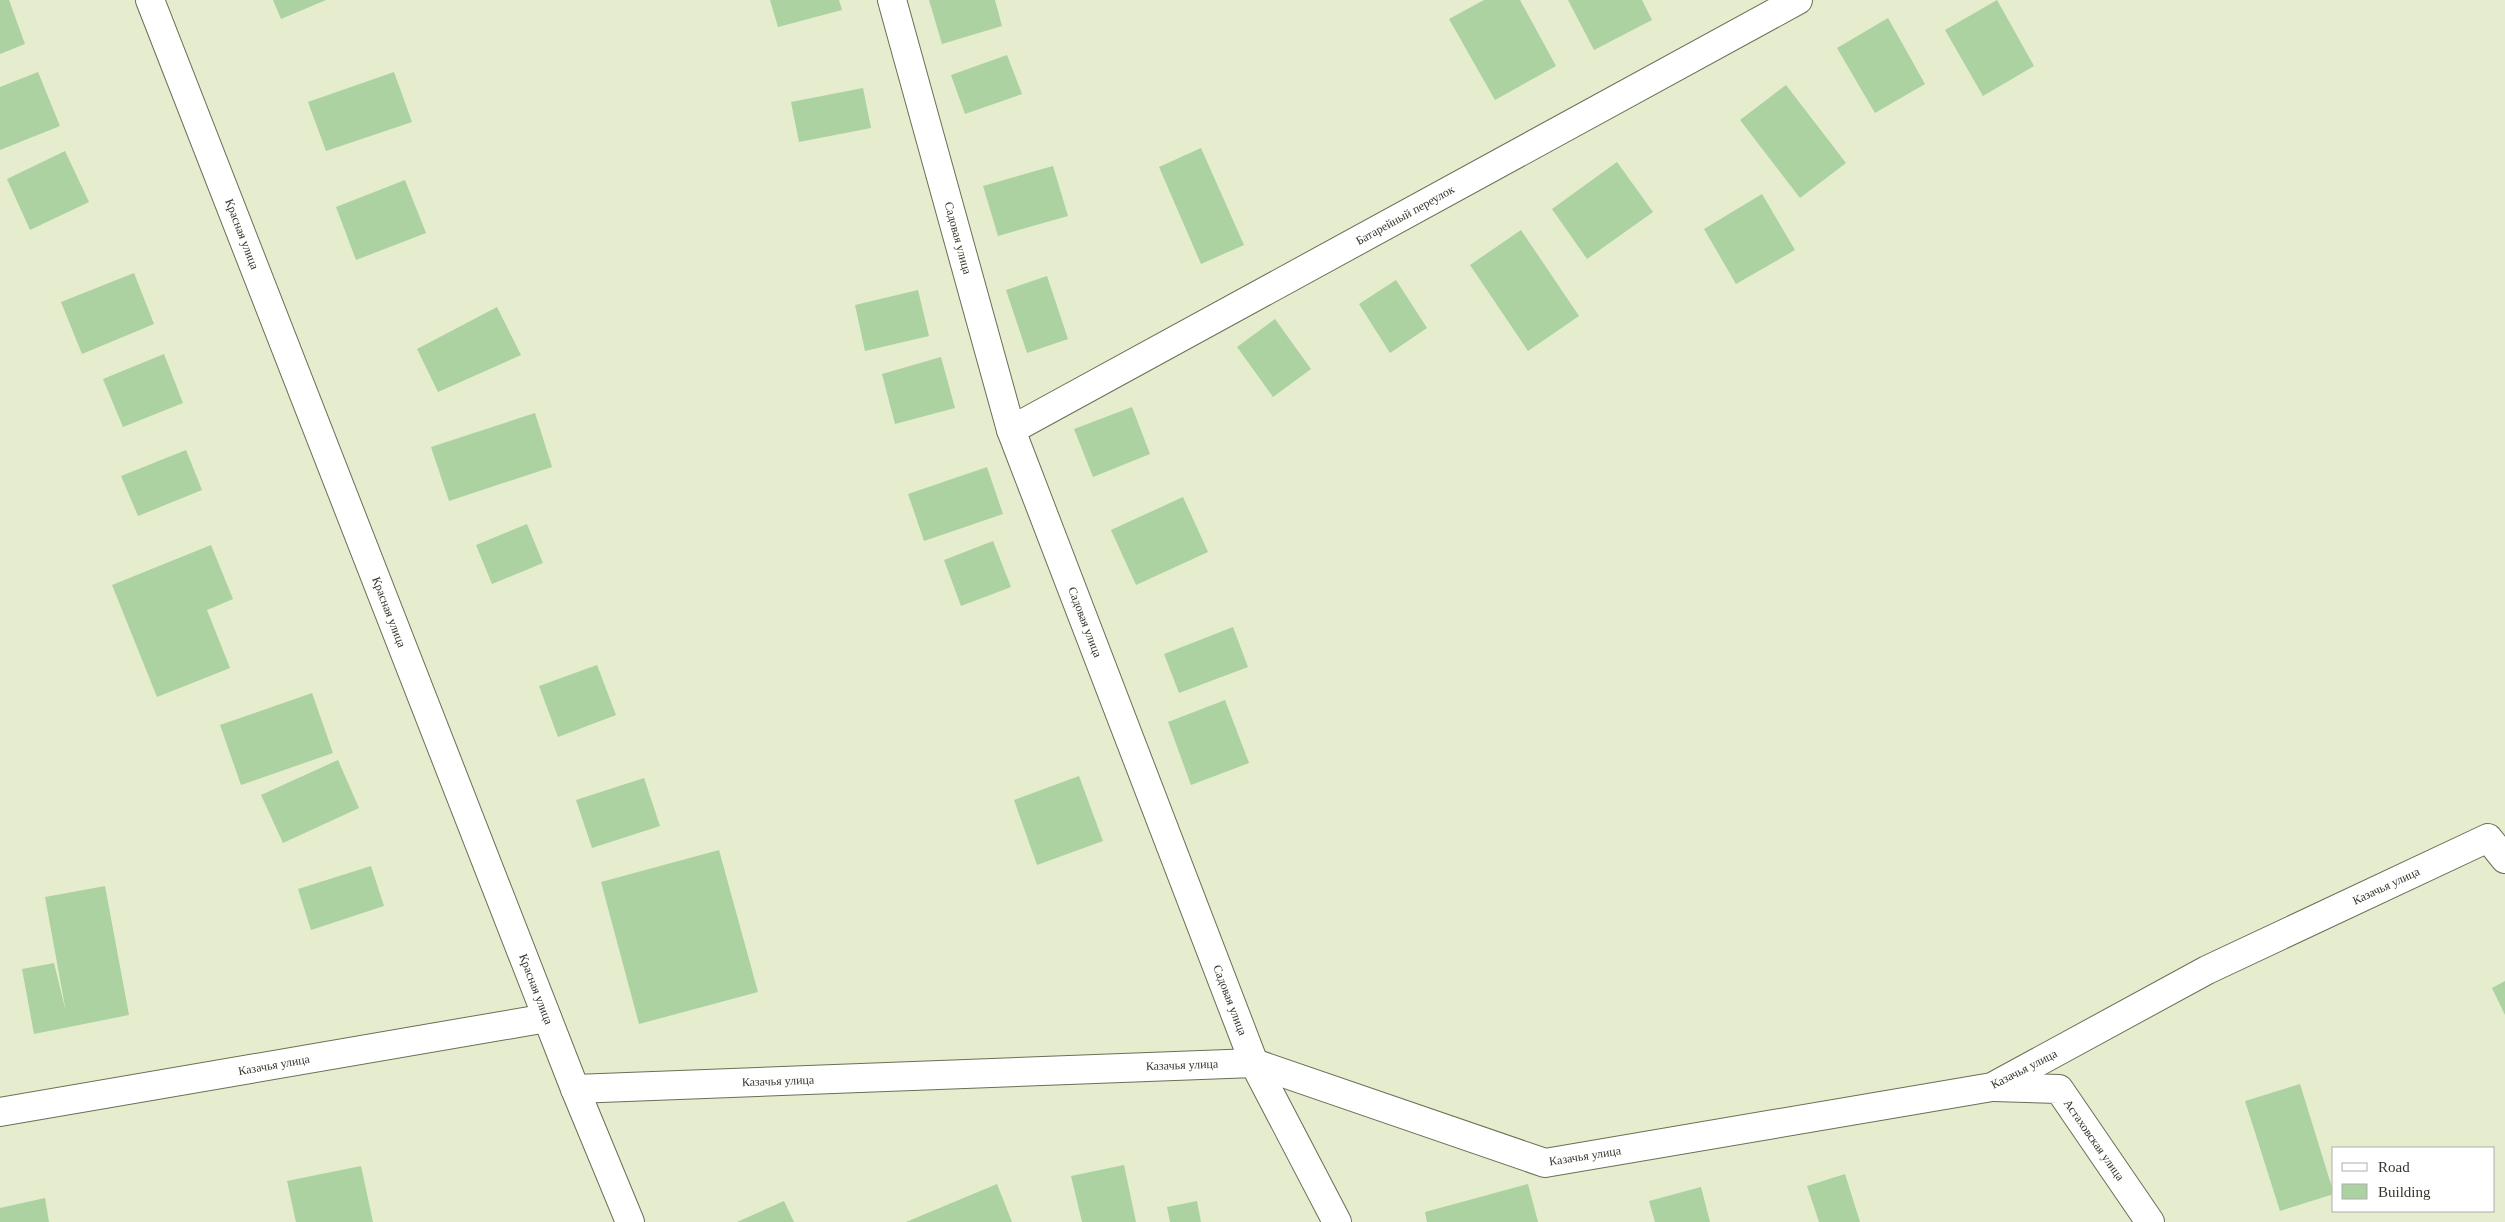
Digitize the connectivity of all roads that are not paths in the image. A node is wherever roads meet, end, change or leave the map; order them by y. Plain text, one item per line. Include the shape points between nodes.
1 (150, 0) edge
2 (892, 0) edge
3 (1798, 0) edge
4 (1011, 430) junction
5 (2505, 859) edge
6 (547, 1018) junction
7 (1254, 1063) junction
8 (1992, 1087) junction
9 (575, 1089) junction
10 (0, 1112) edge
11 (630, 1222) edge
12 (1338, 1222) edge
13 (2150, 1222) edge

1 - 6 street, Красная улица
2 - 4 street, Садовая улица
3 - 4 street, Батарейный переулок
4 - 7 street, Садовая улица
5 - 8 street, Казачья улица via 2488,838 2207,970
6 - 9 street, Красная улица
6 - 10 street, Казачья улица
7 - 8 street, Казачья улица via 1545,1163
7 - 9 street, Казачья улица
7 - 12 street, Садовая улица
8 - 13 street, Астаховская улица via 2059,1090
9 - 11 street, Красная улица

